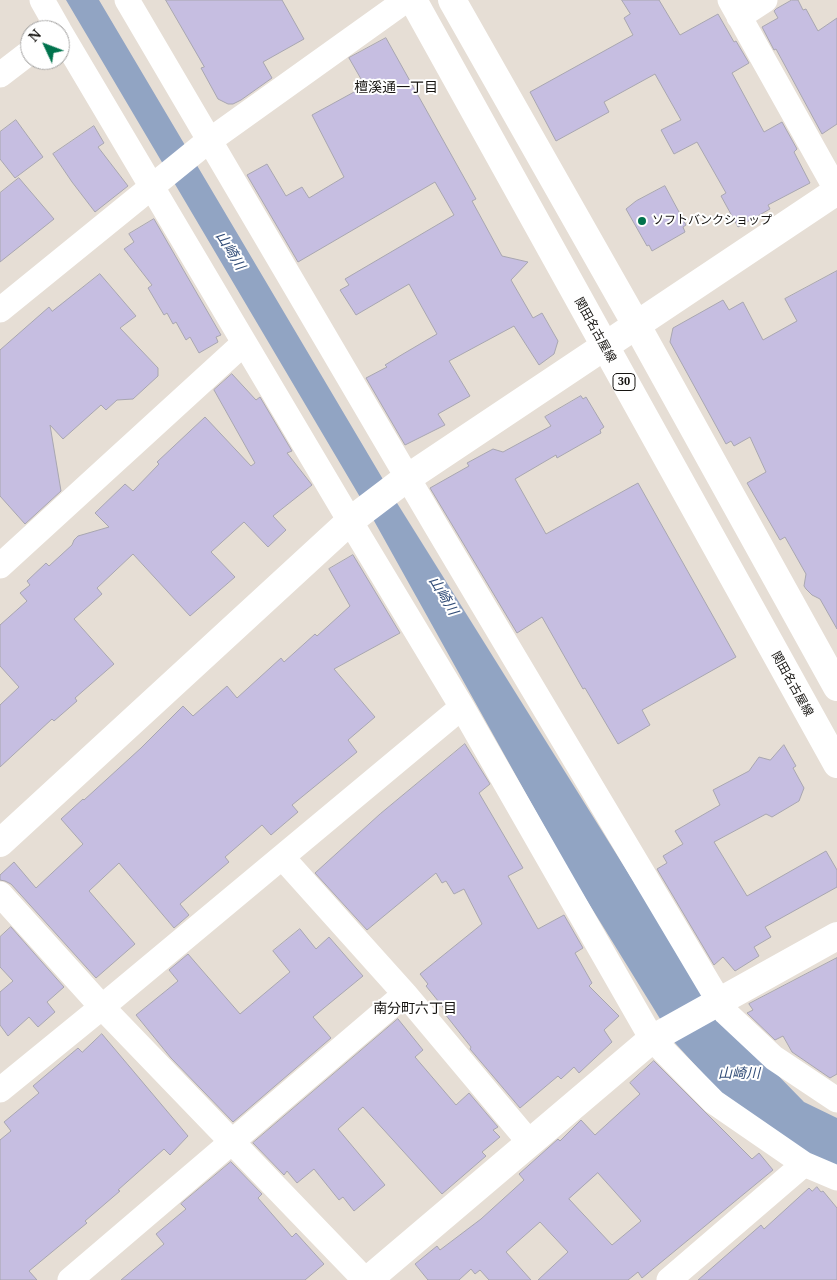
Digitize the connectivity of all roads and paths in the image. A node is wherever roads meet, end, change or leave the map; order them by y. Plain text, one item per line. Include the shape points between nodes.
1 (42, 0) edge
2 (127, 0) edge
3 (406, 0) edge
4 (413, 0) edge
5 (452, 0) edge
6 (765, 0) edge
7 (735, 8) edge
8 (54, 20) edge
9 (70, 48) edge
10 (20, 60) edge
11 (0, 75) edge
12 (206, 143) junction
13 (152, 187) junction
14 (837, 191) edge
15 (0, 310) edge
16 (637, 326) junction
17 (244, 343) junction
18 (604, 346) junction
19 (404, 480) junction
20 (350, 521) junction
21 (0, 566) edge
22 (835, 678) edge
23 (462, 707) junction
24 (837, 764) edge
25 (0, 843) edge
26 (282, 856) junction
27 (0, 894) edge
28 (837, 936) edge
29 (405, 994) junction
30 (717, 1002) junction
31 (102, 1007) junction
32 (658, 1035) junction
33 (0, 1090) edge
34 (837, 1100) edge
35 (232, 1141) junction
36 (530, 1142) junction
37 (804, 1164) junction
38 (837, 1178) edge
39 (70, 1280) edge
40 (367, 1280) edge
41 (669, 1280) edge

1 - 8 street
2 - 12 street
3 - 12 street
4 - 18 main road, 関田名古屋線 / 30
5 - 16 main road
6 - 7 street
7 - 14 street
9 - 13 street
10 - 11 street
12 - 13 street
12 - 19 street
13 - 15 street
13 - 17 street
14 - 16 main road
16 - 18 main road
16 - 22 main road
17 - 20 street
17 - 21 street
18 - 19 main road
18 - 24 main road, 関田名古屋線 / 30
19 - 20 main road
19 - 30 street
20 - 23 street
20 - 25 main road
23 - 26 street
23 - 32 street
26 - 29 street
26 - 31 street
27 - 31 street
28 - 30 main road
29 - 35 street
29 - 36 street
30 - 32 main road
30 - 34 street via 774,1058
31 - 33 street
31 - 35 street
32 - 36 main road
32 - 37 street via 714,1102
35 - 39 street
35 - 40 street
36 - 40 main road
37 - 38 street
37 - 41 street

